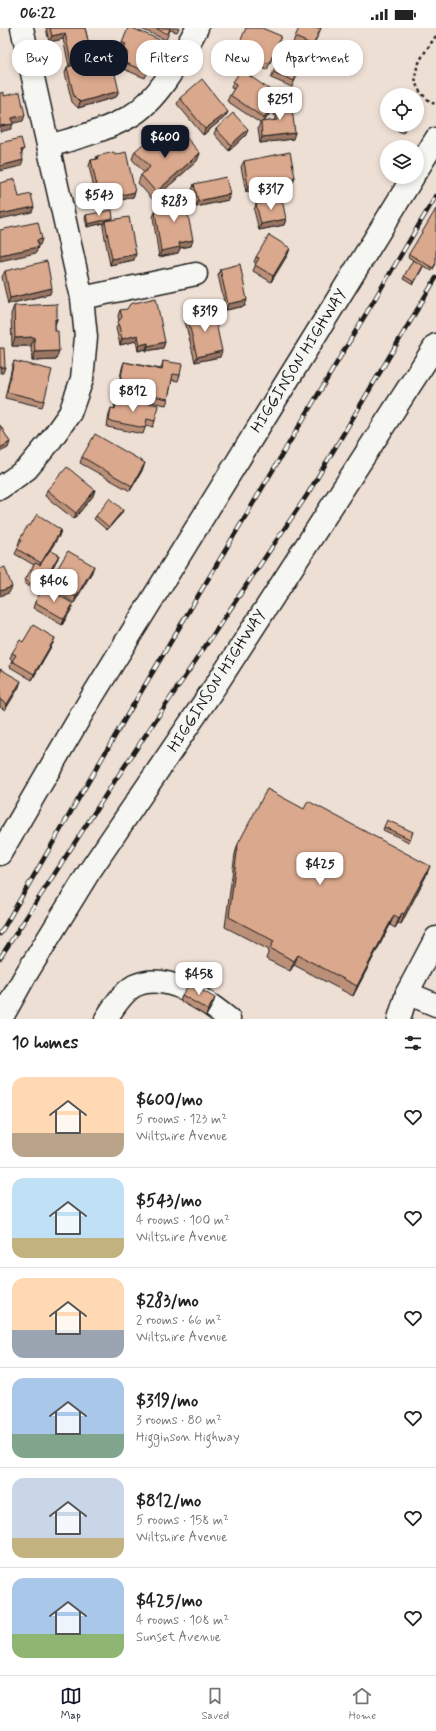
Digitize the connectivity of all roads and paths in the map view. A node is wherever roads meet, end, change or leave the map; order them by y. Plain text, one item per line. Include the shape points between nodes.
1 (22, 28) edge
2 (197, 28) edge
3 (436, 36) edge
4 (435, 104) edge
5 (436, 140) edge
6 (49, 146) junction
7 (424, 159) edge
8 (409, 184) edge
9 (196, 274) dead end
10 (82, 298) junction
11 (436, 344) edge
12 (0, 488) edge
13 (0, 854) edge
14 (436, 938) edge
15 (407, 993) junction
16 (436, 1005) edge
17 (1, 1019) edge
18 (106, 1019) edge
19 (229, 1019) edge
20 (399, 1019) edge

1 - 6 main road
2 - 6 main road via 175,67 154,95 130,116 95,132
3 - 4 path via 422,58 414,79 421,95
5 - 7 main road
6 - 10 main road
8 - 13 main road, HIGGINSON HIGHWAY via 92,698
9 - 10 main road
10 - 12 main road via 86,337 82,379 70,413 26,469
11 - 17 main road, HIGGINSON HIGHWAY via 220,679 89,872
14 - 15 main road
15 - 16 main road
15 - 20 main road
18 - 19 main road via 118,1001 134,986 154,981 179,986 204,999

